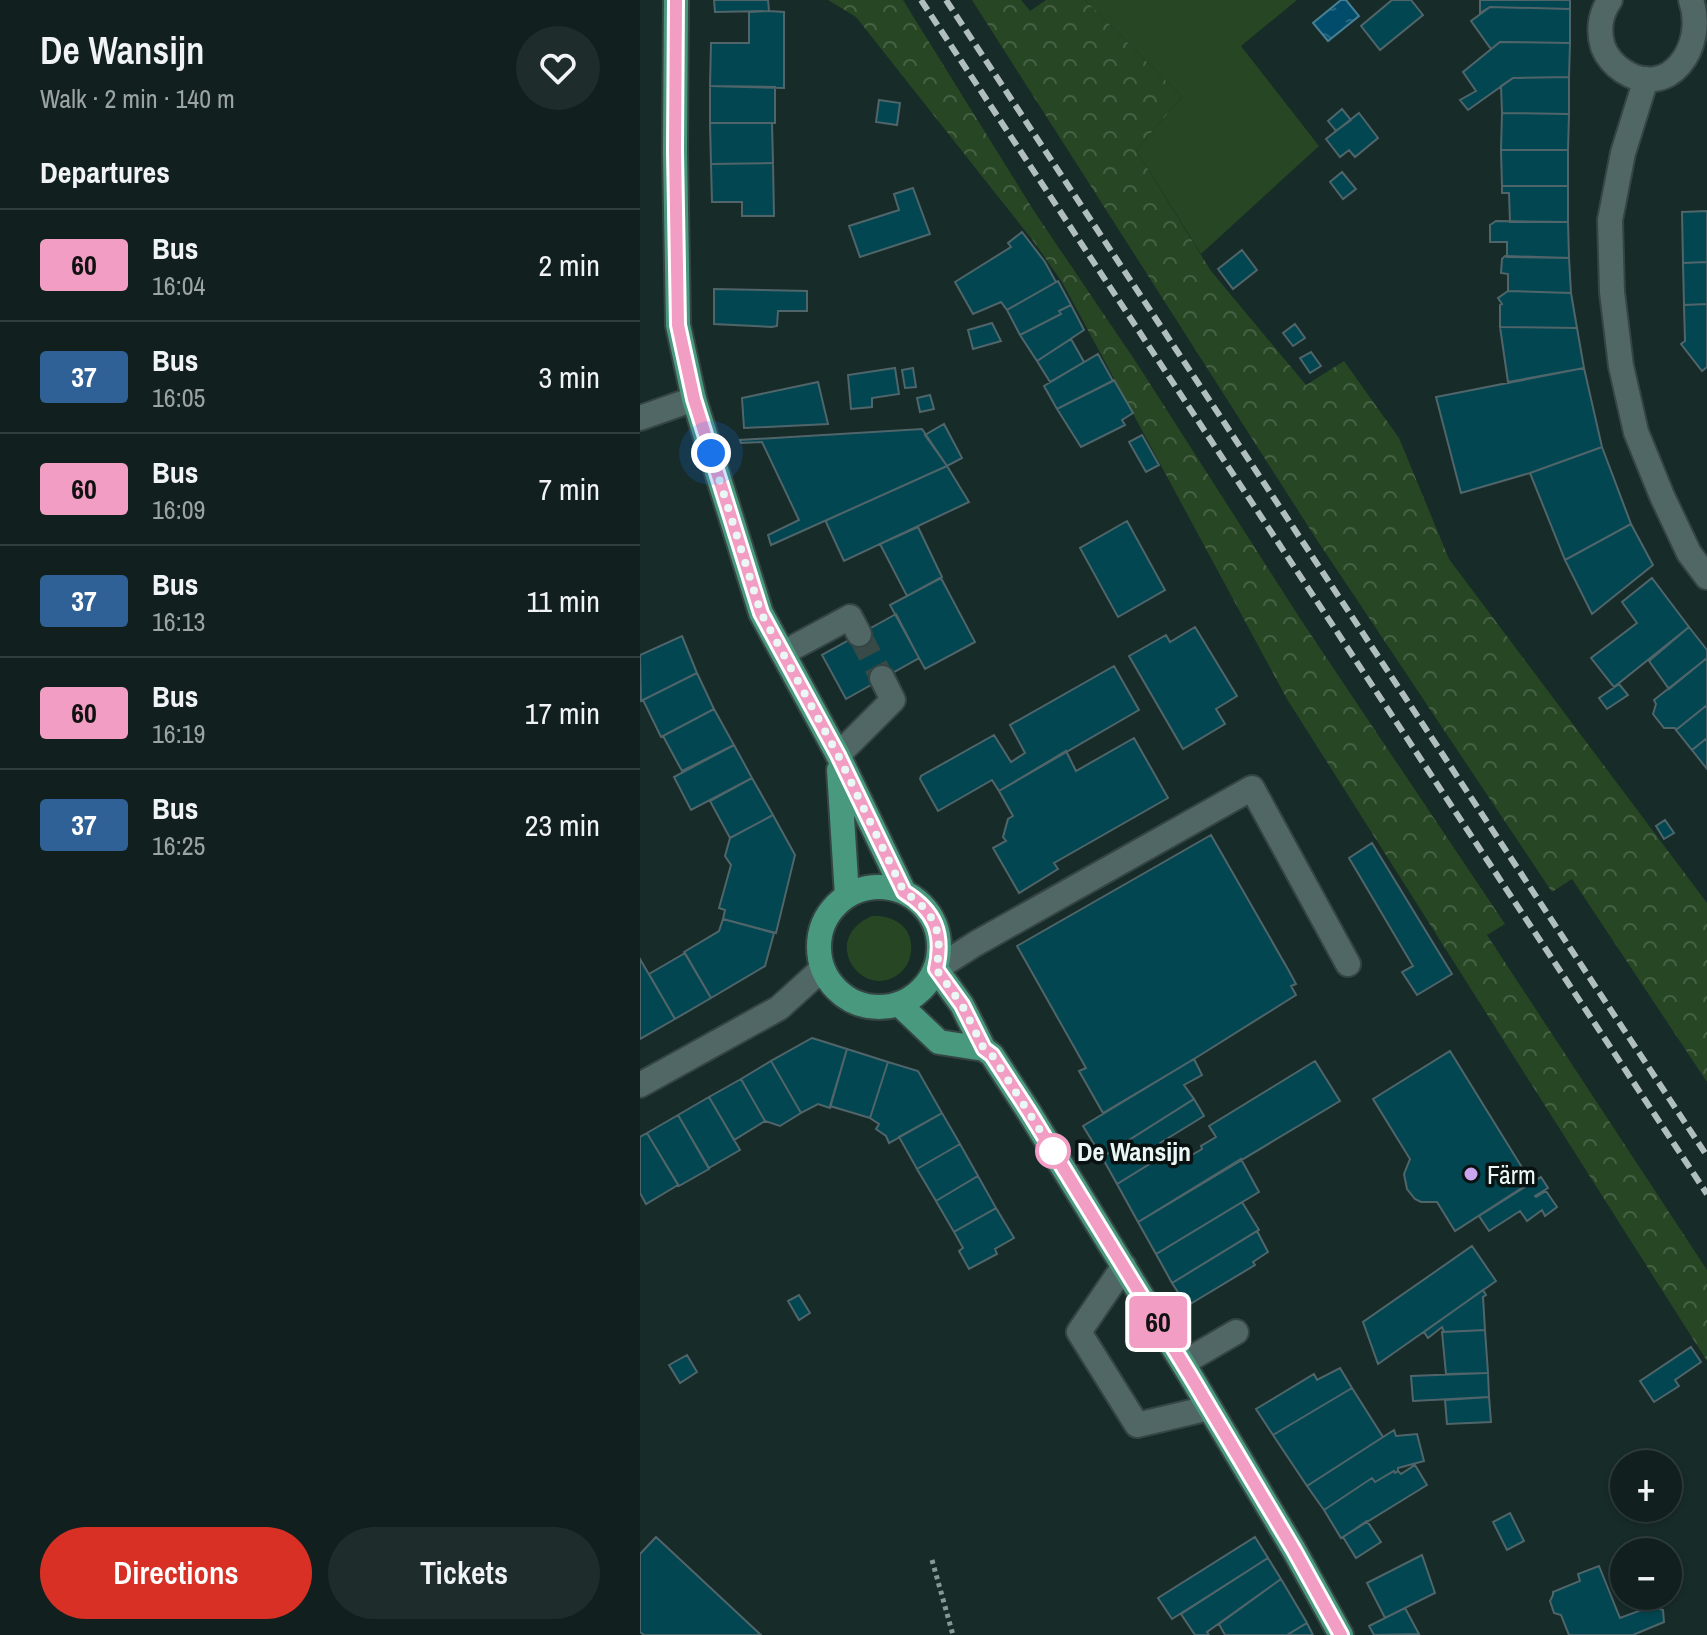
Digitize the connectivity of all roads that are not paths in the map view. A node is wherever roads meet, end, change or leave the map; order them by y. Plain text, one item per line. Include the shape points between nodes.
1 (676, 0) edge
2 (1610, 0) edge
3 (1699, 13) edge
4 (1646, 79) junction
5 (694, 399) junction
6 (640, 418) edge
7 (1707, 577) edge
8 (859, 634) dead end
9 (783, 653) junction
10 (882, 678) tunnel mouth
11 (838, 755) junction
12 (904, 892) junction
13 (847, 896) junction
14 (1348, 964) dead end
15 (822, 969) junction
16 (936, 969) junction
17 (899, 1004) junction
18 (984, 1049) junction
19 (640, 1085) edge
20 (1124, 1266) junction
21 (1236, 1332) dead end
22 (1183, 1363) junction
23 (1209, 1408) junction
24 (1341, 1635) edge

1 - 5 main road via 678,325
2 - 4 street via 1601,20 1606,54 1630,76
3 - 4 street via 1692,55 1681,68
4 - 7 street via 1610,220 1621,366 1636,432 1662,496 1689,553
5 - 6 street
5 - 9 main road via 761,613
8 - 9 street via 850,617
9 - 11 main road
10 - 11 street via 893,700
11 - 12 main road
11 - 13 main road
12 - 13 main road via 866,888
12 - 16 main road via 935,924 940,953
13 - 15 main road via 822,927
14 - 16 street via 1252,788
15 - 17 main road via 854,1002 884,1008
15 - 19 street via 779,1008
16 - 17 main road via 921,991
16 - 18 main road
17 - 18 main road via 939,1042
18 - 20 main road
20 - 22 main road
20 - 23 street via 1079,1332 1137,1425
21 - 22 street
22 - 23 main road
23 - 24 main road

